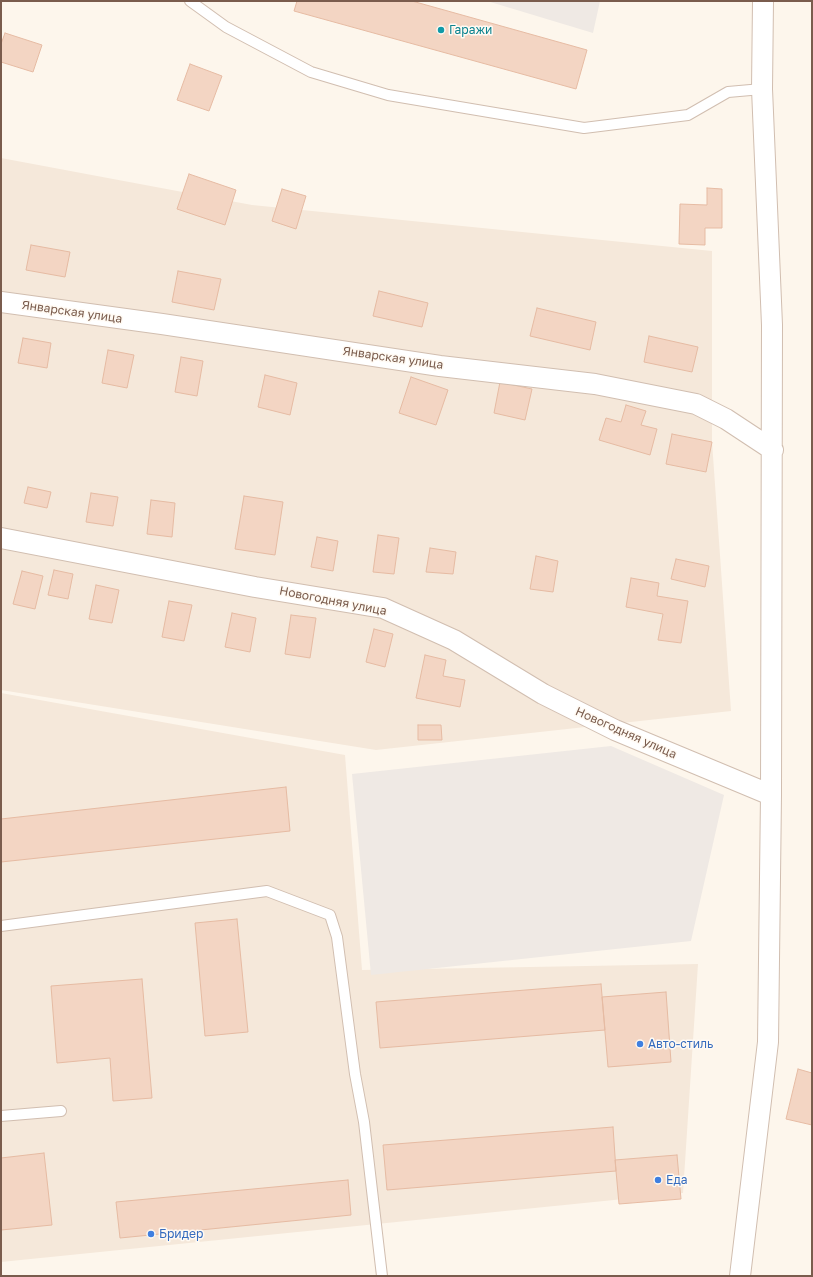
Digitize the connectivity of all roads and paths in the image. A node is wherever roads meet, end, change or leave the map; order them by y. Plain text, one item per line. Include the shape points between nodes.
1 (190, 1) edge
2 (763, 1) edge
3 (762, 89) junction
4 (1, 302) edge
5 (773, 450) junction
6 (1, 538) edge
7 (771, 795) junction
8 (1, 926) edge
9 (61, 1111) dead end
10 (1, 1116) edge
11 (382, 1276) edge
12 (740, 1276) edge

1 - 3 lane via 226,27 311,72 388,95 584,128 688,116 728,92
2 - 3 street
3 - 5 street via 772,325
4 - 5 street, Январская улица via 440,366 595,384 696,404 726,419
5 - 7 street
6 - 7 street, Новогодняя улица via 248,586 383,608 454,640 542,694 615,730
7 - 12 street via 768,1042
8 - 11 lane via 267,891 330,916 337,937 364,1122
9 - 10 lane

